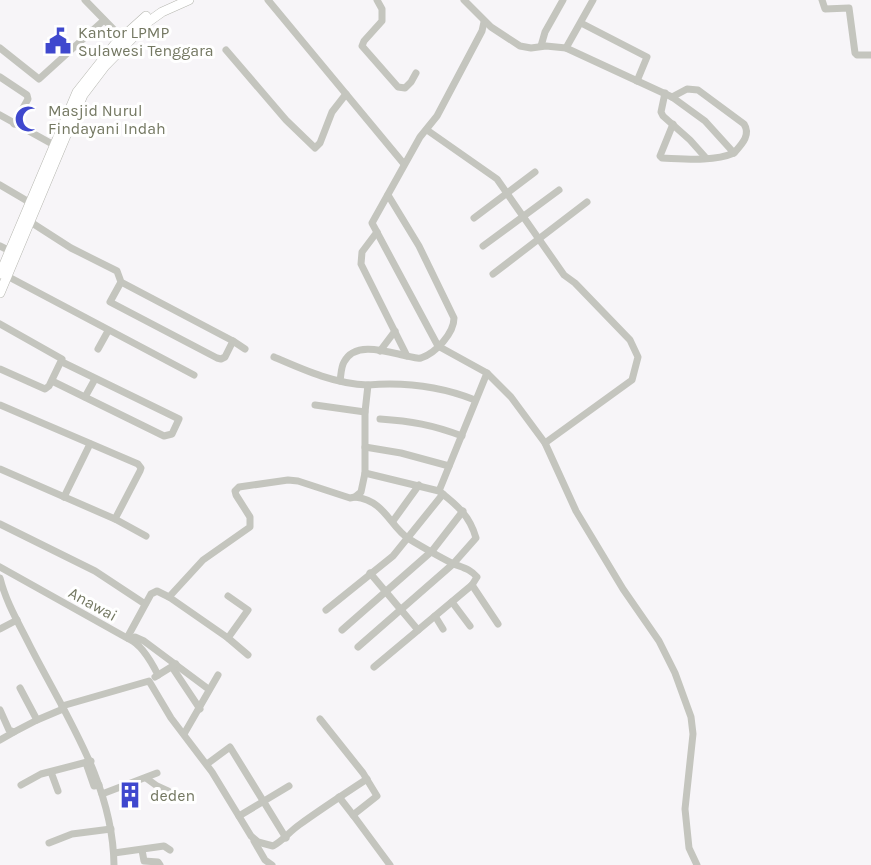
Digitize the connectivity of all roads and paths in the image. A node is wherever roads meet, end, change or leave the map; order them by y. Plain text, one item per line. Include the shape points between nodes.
1 (86, 0) edge
2 (173, 0) edge
3 (189, 0) edge
4 (268, 0) edge
5 (377, 0) edge
6 (464, 0) edge
7 (563, 0) edge
8 (593, 0) edge
9 (822, 0) edge
10 (472, 3) edge
11 (104, 20) junction
12 (484, 22) junction
13 (581, 23) junction
14 (124, 40) junction
15 (541, 46) junction
16 (0, 48) edge
17 (566, 48) junction
18 (226, 50) dead end
19 (871, 55) edge
20 (416, 73) dead end
21 (0, 77) edge
22 (637, 81) junction
23 (665, 93) junction
24 (346, 94) junction
25 (672, 97) junction
26 (0, 115) edge
27 (14, 124) junction
28 (673, 124) junction
29 (427, 130) junction
30 (54, 145) junction
31 (734, 153) junction
32 (706, 158) junction
33 (404, 164) junction
34 (48, 169) junction
35 (535, 172) dead end
36 (0, 185) edge
37 (0, 190) edge
38 (559, 190) dead end
39 (507, 193) junction
40 (388, 195) junction
41 (587, 202) dead end
42 (28, 204) junction
43 (523, 217) junction
44 (474, 218) dead end
45 (29, 221) junction
46 (377, 232) junction
47 (540, 240) junction
48 (0, 246) edge
49 (483, 246) dead end
50 (10, 251) junction
51 (493, 274) dead end
52 (3, 275) edge
53 (121, 282) junction
54 (0, 293) edge
55 (2, 325) edge
56 (108, 331) junction
57 (395, 331) junction
58 (0, 334) edge
59 (233, 341) junction
60 (438, 346) junction
61 (98, 349) dead end
62 (245, 349) dead end
63 (380, 351) junction
64 (407, 356) junction
65 (274, 357) dead end
66 (62, 362) junction
67 (0, 369) edge
68 (487, 373) junction
69 (194, 375) dead end
70 (95, 379) junction
71 (52, 381) junction
72 (340, 381) junction
73 (368, 385) junction
74 (85, 398) junction
75 (475, 400) junction
76 (0, 405) edge
77 (315, 405) dead end
78 (365, 412) junction
79 (380, 419) dead end
80 (462, 436) junction
81 (545, 443) junction
82 (90, 444) junction
83 (365, 447) junction
84 (449, 465) junction
85 (0, 469) edge
86 (365, 473) junction
87 (419, 485) junction
88 (441, 493) junction
89 (64, 496) junction
90 (355, 497) junction
91 (463, 511) junction
92 (115, 519) junction
93 (393, 521) junction
94 (0, 524) edge
95 (147, 536) dead end
96 (407, 538) junction
97 (432, 551) junction
98 (453, 564) junction
99 (0, 567) edge
100 (370, 573) junction
101 (0, 578) edge
102 (472, 585) junction
103 (386, 592) junction
104 (228, 596) dead end
105 (169, 597) junction
106 (452, 602) junction
107 (146, 604) junction
108 (326, 610) dead end
109 (402, 611) junction
110 (435, 616) junction
111 (17, 620) junction
112 (498, 624) dead end
113 (470, 626) dead end
114 (0, 629) edge
115 (443, 629) dead end
116 (342, 630) dead end
117 (418, 630) junction
118 (228, 638) junction
119 (130, 639) junction
120 (358, 647) dead end
121 (248, 655) dead end
122 (174, 666) junction
123 (374, 667) dead end
124 (158, 675) junction
125 (218, 675) dead end
126 (149, 681) junction
127 (20, 688) dead end
128 (207, 688) dead end
129 (62, 707) junction
130 (200, 709) junction
131 (0, 710) edge
132 (320, 719) dead end
133 (37, 720) junction
134 (14, 732) junction
135 (184, 734) junction
136 (0, 740) edge
137 (88, 762) junction
138 (207, 764) junction
139 (51, 772) junction
140 (157, 773) dead end
141 (146, 778) junction
142 (367, 779) junction
143 (21, 784) dead end
144 (289, 786) dead end
145 (58, 791) dead end
146 (168, 791) dead end
147 (102, 794) junction
148 (339, 797) junction
149 (264, 801) junction
150 (353, 815) junction
151 (239, 816) junction
152 (111, 829) junction
153 (251, 836) junction
154 (286, 838) junction
155 (49, 843) dead end
156 (142, 850) junction
157 (170, 850) dead end
158 (114, 853) junction
159 (114, 865) edge
160 (160, 865) edge
161 (272, 865) edge
162 (390, 865) edge
163 (697, 865) edge

1 - 11 street
2 - 14 highway via 145,17
3 - 14 highway via 162,12
4 - 24 street
5 - 20 street via 382,21 362,46 398,87 409,85
6 - 10 street
7 - 15 street
8 - 13 street
9 - 19 street via 825,9 849,8 855,53
10 - 12 street
11 - 14 street
11 - 16 street via 39,79
12 - 15 street via 520,46
12 - 29 street
13 - 17 street
13 - 22 street via 647,57
14 - 30 highway via 100,61 77,92
14 - 34 highway via 83,95
15 - 17 street
17 - 22 street
18 - 24 street via 315,148 332,112
21 - 27 street via 27,95
22 - 23 street
23 - 25 street
23 - 28 street via 662,114
24 - 33 street
25 - 31 street via 705,121
25 - 31 street via 687,89 698,90 744,124 746,137
26 - 27 street
27 - 30 street
28 - 32 street
28 - 32 street via 660,156
29 - 33 street
29 - 39 street via 494,177
30 - 34 highway
31 - 32 street
33 - 40 street
34 - 42 highway
34 - 45 highway
35 - 39 street
36 - 42 street
37 - 42 street
38 - 43 street
39 - 43 street
39 - 44 street
40 - 46 street via 372,223
40 - 60 street via 419,246 454,318 452,330
41 - 47 street
42 - 50 highway
43 - 47 street
43 - 49 street
45 - 52 highway
45 - 53 street via 117,271
46 - 57 street via 360,261
46 - 60 street
47 - 51 street
47 - 81 street via 564,275 630,340 638,357 632,380
48 - 50 street
50 - 52 highway
52 - 54 highway
52 - 56 street
53 - 59 street
53 - 59 street via 110,302 143,320 221,359
55 - 58 street
55 - 66 street via 60,357
56 - 61 street
56 - 69 street
57 - 63 street
57 - 64 street
59 - 62 street
60 - 64 street via 423,357
60 - 68 street
63 - 64 street
63 - 72 street via 361,349 351,354 344,361
65 - 72 street
66 - 70 street
66 - 71 street
67 - 71 street via 42,389
68 - 75 street
68 - 81 street via 511,397
70 - 74 street
70 - 74 street via 179,419 172,434 164,436
71 - 74 street
72 - 73 street
73 - 75 street via 432,387
73 - 78 street
75 - 80 street
76 - 82 street
77 - 78 street
78 - 83 street
79 - 80 street via 434,425
80 - 84 street
81 - 163 street via 576,511 664,649 691,717 693,734 685,809 689,848
82 - 89 street
82 - 92 street via 141,468
83 - 84 street
83 - 86 street
84 - 88 street
85 - 89 street
86 - 87 street
86 - 90 street via 362,489
87 - 88 street
87 - 93 street
88 - 91 street
88 - 96 street
89 - 92 street
90 - 93 street via 381,508
90 - 105 street via 288,480 239,487 236,495 251,525 203,560
91 - 97 street
91 - 98 street via 476,538
92 - 95 street
93 - 96 street
94 - 107 street via 95,572
96 - 97 street
96 - 100 street via 393,556
97 - 98 street
97 - 103 street
98 - 102 street via 471,570 477,578
98 - 109 street
99 - 119 street, Anawai
100 - 103 street
100 - 108 street
101 - 111 street
102 - 106 street
102 - 112 street
103 - 109 street
103 - 116 street
104 - 118 street via 248,610
105 - 107 street, Anawai via 157,591
105 - 118 street
106 - 110 street
106 - 113 street
107 - 119 street, Anawai
109 - 117 street
109 - 120 street
110 - 115 street
110 - 117 street
111 - 114 street
111 - 129 street
117 - 123 street
118 - 121 street
119 - 122 street via 144,641
119 - 124 street
122 - 124 street
122 - 128 street
122 - 130 street
124 - 126 street
125 - 130 street
126 - 129 street
126 - 135 street
127 - 133 street
129 - 133 street
129 - 137 street
130 - 135 street
131 - 134 street via 9,730
132 - 142 street
133 - 134 street
134 - 136 street
135 - 138 street
137 - 139 street
137 - 147 street
138 - 149 street via 230,747
138 - 151 street
139 - 143 street
139 - 145 street
140 - 141 street
141 - 146 street
141 - 147 street
142 - 148 street
142 - 150 street via 377,796
144 - 149 street
147 - 152 street
148 - 150 street
148 - 154 street
149 - 151 street
149 - 154 street
150 - 162 street
151 - 153 street
152 - 155 street via 72,834
152 - 158 street
153 - 154 street via 273,846
153 - 161 street via 264,860
156 - 157 street via 164,846
156 - 158 street
156 - 160 street via 144,861
158 - 159 street

